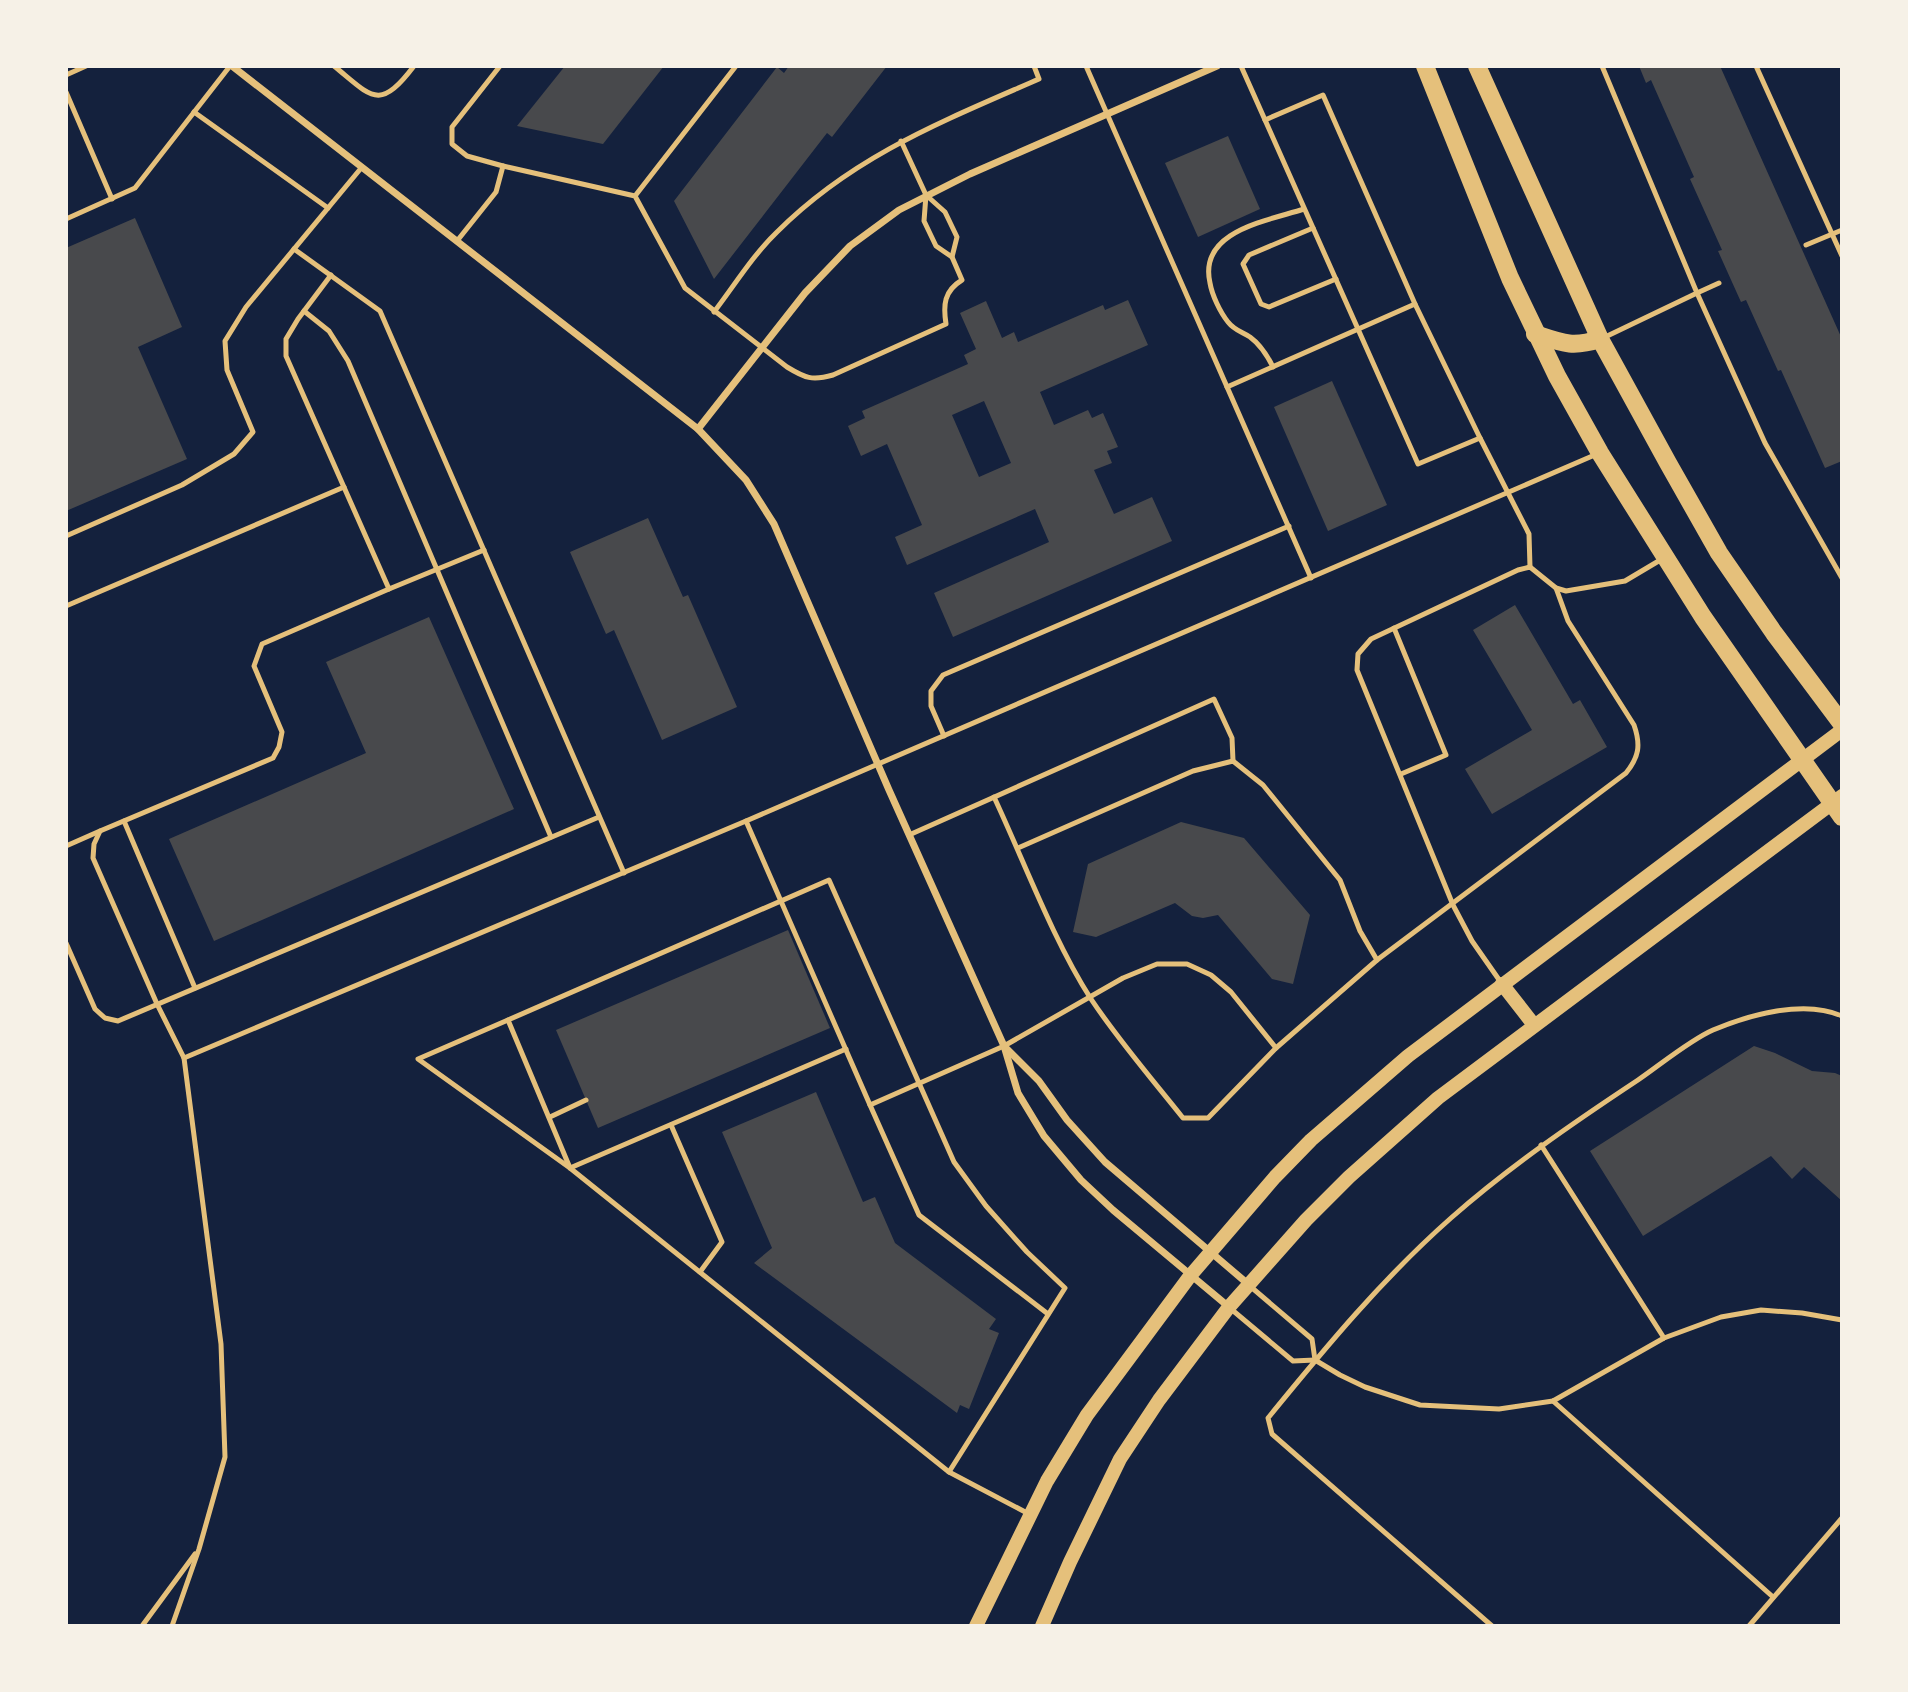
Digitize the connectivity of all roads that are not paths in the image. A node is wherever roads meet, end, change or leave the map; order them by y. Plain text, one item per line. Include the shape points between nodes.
1 (86, 66) edge
2 (231, 66) edge
3 (334, 66) edge
4 (414, 66) edge
5 (500, 66) edge
6 (736, 66) edge
7 (1034, 66) edge
8 (1086, 66) edge
9 (1217, 66) edge
10 (1241, 66) edge
11 (1425, 66) edge
12 (1477, 66) edge
13 (1602, 66) edge
14 (1756, 66) edge
15 (66, 75) edge
16 (66, 92) edge
17 (194, 112) junction
18 (1106, 114) junction
19 (1265, 120) junction
20 (901, 141) junction
21 (503, 166) junction
22 (362, 167) junction
23 (926, 195) junction
24 (635, 196) junction
25 (113, 199) junction
26 (328, 208) junction
27 (1304, 209) junction
28 (66, 219) edge
29 (1313, 228) junction
30 (1842, 230) edge
31 (1832, 234) junction
32 (457, 242) junction
33 (1806, 246) dead end
34 (294, 249) junction
35 (1842, 256) edge
36 (952, 257) junction
37 (331, 275) junction
38 (1336, 279) junction
39 (1719, 283) dead end
40 (1698, 293) junction
41 (1415, 304) junction
42 (304, 311) junction
43 (714, 312) junction
44 (1358, 330) junction
45 (1535, 334) junction
46 (1600, 339) junction
47 (762, 348) junction
48 (1273, 367) junction
49 (1227, 387) junction
50 (698, 429) junction
51 (1480, 438) junction
52 (1600, 453) junction
53 (344, 486) junction
54 (1508, 494) junction
55 (1289, 526) junction
56 (66, 536) edge
57 (484, 550) junction
58 (1665, 556) junction
59 (1530, 567) junction
60 (438, 569) junction
61 (1311, 578) junction
62 (1842, 578) edge
63 (1556, 588) junction
64 (389, 590) junction
65 (66, 606) edge
66 (1394, 628) junction
67 (1842, 724) edge
68 (1842, 730) edge
69 (944, 736) junction
70 (1802, 760) junction
71 (1233, 761) junction
72 (878, 764) junction
73 (1401, 774) junction
74 (994, 797) junction
75 (1838, 805) edge
76 (599, 817) junction
77 (124, 821) junction
78 (746, 821) junction
79 (100, 831) junction
80 (909, 835) junction
81 (551, 837) junction
82 (66, 846) edge
83 (1018, 848) junction
84 (624, 873) junction
85 (781, 901) junction
86 (1452, 905) junction
87 (66, 943) edge
88 (1377, 960) junction
89 (1502, 984) junction
90 (195, 988) junction
91 (1091, 998) junction
92 (157, 1004) junction
93 (1842, 1016) edge
94 (508, 1020) junction
95 (1534, 1025) junction
96 (1004, 1045) junction
97 (1276, 1048) junction
98 (846, 1049) junction
99 (184, 1058) junction
100 (919, 1084) junction
101 (586, 1100) dead end
102 (870, 1105) junction
103 (550, 1116) junction
104 (671, 1125) junction
105 (1541, 1145) junction
106 (570, 1168) junction
107 (1209, 1252) junction
108 (700, 1272) junction
109 (1190, 1276) junction
110 (1248, 1284) junction
111 (1228, 1307) junction
112 (1048, 1314) junction
113 (1842, 1320) edge
114 (1664, 1338) junction
115 (1315, 1360) junction
116 (1553, 1401) junction
117 (949, 1472) junction
118 (1030, 1515) junction
119 (1842, 1518) edge
120 (199, 1549) junction
121 (1773, 1597) junction
122 (142, 1626) edge
123 (172, 1626) edge
124 (976, 1626) edge
125 (1042, 1626) edge
126 (1492, 1626) edge
127 (1749, 1626) edge

1 - 15 lane
2 - 17 lane
2 - 22 street
3 - 4 lane via 378,97 390,93
5 - 21 lane via 452,127 452,144 467,156
6 - 24 lane
7 - 20 lane via 1040,79
8 - 18 lane
9 - 18 street
10 - 19 lane
11 - 45 main road
12 - 46 main road
13 - 40 lane
14 - 31 lane
16 - 25 lane
17 - 25 lane via 135,188
17 - 26 lane
18 - 23 street
18 - 49 lane
19 - 27 lane
19 - 41 lane via 1323,95
20 - 23 lane
20 - 43 lane via 810,201 775,233
21 - 24 lane
21 - 32 lane via 496,192
22 - 26 lane
22 - 32 street
23 - 36 lane via 924,221 936,246
23 - 36 lane via 946,212 957,237
23 - 47 street via 850,246
24 - 43 lane via 685,288
25 - 28 lane
26 - 34 lane
27 - 29 lane
27 - 48 lane via 1232,234 1219,243 1206,269 1225,319 1262,348
29 - 38 lane
29 - 38 lane via 1249,255 1243,264 1261,304 1269,307
30 - 31 lane
31 - 33 lane
31 - 35 lane
32 - 50 street
34 - 37 lane
34 - 56 lane via 246,307 225,341 228,370 253,432 234,454 182,485
36 - 47 lane via 962,280 952,286 943,304 946,324 819,379 803,377
37 - 42 lane
37 - 57 lane via 380,311
38 - 44 lane
39 - 40 lane
40 - 46 lane
40 - 62 lane via 1765,443
41 - 44 lane
41 - 51 lane
42 - 53 lane via 286,339 286,356
42 - 60 lane via 329,331 348,360
43 - 47 lane
44 - 48 lane
44 - 51 lane via 1418,464
45 - 46 main road via 1581,345
45 - 52 main road
46 - 67 main road via 1719,553
47 - 50 street
48 - 49 lane
49 - 55 lane
50 - 72 street via 746,480 774,524
51 - 54 lane
52 - 54 lane
52 - 58 main road
53 - 64 lane
53 - 65 lane
54 - 59 lane via 1529,534
54 - 61 lane
55 - 61 lane
55 - 69 lane via 943,675 931,691
57 - 60 lane
57 - 76 lane
58 - 63 lane via 1625,581 1587,589
58 - 70 main road
59 - 63 lane
59 - 66 lane
60 - 64 lane
60 - 81 lane
61 - 69 lane
63 - 86 lane via 1568,621 1634,725 1640,742 1636,760 1626,773
64 - 77 lane via 262,644 254,666 282,732 273,758
66 - 73 lane via 1371,639 1358,654 1357,670
66 - 73 lane via 1446,755
68 - 70 main road
69 - 72 lane
70 - 75 main road
70 - 89 main road
71 - 74 lane via 1231,738 1214,699
71 - 83 lane via 1193,771
71 - 88 lane via 1263,785 1340,880
72 - 78 lane
72 - 80 street
73 - 86 lane
74 - 80 lane
74 - 83 lane
75 - 95 main road
76 - 81 lane
76 - 84 lane
77 - 79 lane
77 - 90 lane
78 - 84 lane
78 - 85 lane
79 - 82 lane
79 - 92 lane via 93,858
80 - 96 street
81 - 90 lane
83 - 91 lane
84 - 99 lane
85 - 94 lane
85 - 98 lane
85 - 100 lane via 829,880
86 - 88 lane
86 - 89 lane
87 - 92 lane via 94,1009 105,1018 118,1021
88 - 97 lane
89 - 95 main road
89 - 107 main road via 1311,1139
90 - 92 lane
91 - 96 lane
91 - 97 lane via 1157,964 1187,964 1211,975 1231,992
91 - 97 lane via 1183,1118 1208,1118
92 - 99 lane
93 - 105 lane via 1799,1009 1771,1012 1710,1031
94 - 103 lane
94 - 106 lane via 418,1059
95 - 110 main road via 1403,1127 1314,1211
96 - 100 lane
96 - 107 street via 1105,1162
96 - 109 street via 1018,1093 1044,1136 1081,1180
98 - 102 lane
98 - 104 lane
99 - 120 lane via 221,1343 225,1457
100 - 102 lane
100 - 112 lane via 954,1162 986,1206 1065,1288
101 - 103 lane
102 - 112 lane via 919,1215
103 - 106 lane
104 - 106 lane
104 - 108 lane via 722,1242
105 - 114 lane
105 - 115 lane via 1450,1219 1376,1291
106 - 108 lane
107 - 109 main road
107 - 110 street
108 - 117 lane
109 - 111 street
109 - 118 main road via 1087,1415
110 - 111 main road
110 - 115 lane via 1312,1339
111 - 115 lane via 1293,1361
111 - 125 main road via 1120,1460
112 - 117 lane
113 - 114 lane via 1761,1310 1721,1317
114 - 116 lane
115 - 116 lane via 1365,1387 1420,1405 1499,1409
115 - 126 lane via 1268,1418 1272,1434
116 - 121 lane
117 - 118 lane
118 - 124 main road
119 - 121 lane
120 - 122 lane
120 - 123 lane
121 - 127 lane

